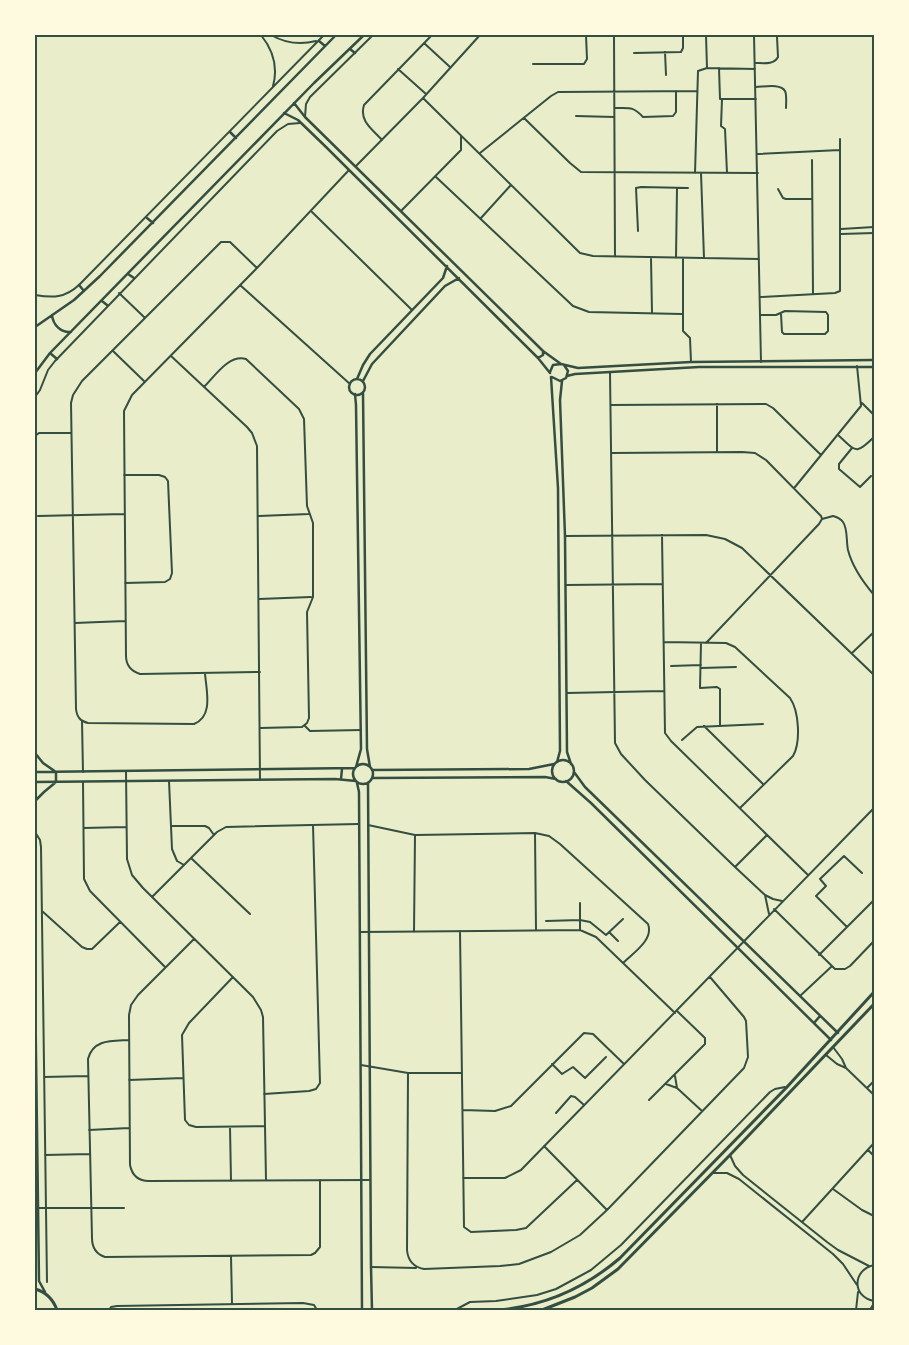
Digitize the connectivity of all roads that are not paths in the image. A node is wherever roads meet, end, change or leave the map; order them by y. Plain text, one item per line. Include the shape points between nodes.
1 (261, 35) edge
2 (272, 35) edge
3 (324, 35) edge
4 (336, 35) edge
5 (364, 35) edge
6 (373, 35) edge
7 (432, 35) edge
8 (480, 35) edge
9 (586, 35) edge
10 (614, 35) edge
11 (683, 35) edge
12 (706, 35) edge
13 (754, 35) edge
14 (851, 35) edge
15 (777, 36) edge
16 (873, 36) edge
17 (319, 41) junction
18 (424, 42) junction
19 (325, 46) junction
20 (350, 49) junction
21 (634, 52) dead end
22 (665, 52) junction
23 (356, 53) junction
24 (756, 63) junction
25 (533, 64) dead end
26 (450, 67) junction
27 (707, 68) junction
28 (719, 68) junction
29 (398, 69) junction
30 (756, 69) junction
31 (666, 75) dead end
32 (756, 87) junction
33 (272, 88) junction
34 (676, 91) junction
35 (696, 91) junction
36 (614, 92) junction
37 (426, 94) junction
38 (423, 98) junction
39 (756, 99) junction
40 (722, 100) junction
41 (294, 103) junction
42 (614, 108) junction
43 (786, 108) dead end
44 (284, 114) junction
45 (576, 116) dead end
46 (614, 116) junction
47 (305, 117) junction
48 (524, 118) junction
49 (300, 123) junction
50 (230, 132) junction
51 (461, 136) junction
52 (236, 138) junction
53 (840, 139) dead end
54 (382, 140) junction
55 (840, 150) junction
56 (342, 152) junction
57 (480, 154) junction
58 (758, 154) junction
59 (336, 158) junction
60 (812, 160) dead end
61 (351, 162) junction
62 (356, 166) junction
63 (346, 167) junction
64 (349, 170) junction
65 (361, 171) junction
66 (701, 172) junction
67 (615, 173) junction
68 (696, 173) junction
69 (727, 173) junction
70 (758, 173) junction
71 (356, 177) junction
72 (436, 177) junction
73 (369, 178) junction
74 (363, 184) junction
75 (511, 185) junction
76 (677, 188) junction
77 (688, 188) dead end
78 (778, 189) dead end
79 (812, 199) junction
80 (401, 211) junction
81 (311, 212) junction
82 (147, 218) junction
83 (481, 218) junction
84 (152, 223) junction
85 (874, 227) edge
86 (841, 229) junction
87 (638, 231) dead end
88 (841, 234) junction
89 (874, 234) edge
90 (615, 257) junction
91 (651, 257) junction
92 (676, 258) junction
93 (682, 258) junction
94 (704, 259) junction
95 (759, 259) junction
96 (447, 266) junction
97 (257, 268) junction
98 (128, 274) junction
99 (134, 278) junction
100 (459, 278) junction
101 (440, 282) junction
102 (240, 285) junction
103 (80, 286) junction
104 (445, 286) junction
105 (84, 291) junction
106 (119, 293) junction
107 (813, 294) junction
108 (35, 295) edge
109 (760, 297) junction
110 (102, 300) junction
111 (107, 305) junction
112 (412, 310) junction
113 (652, 313) junction
114 (682, 314) junction
115 (782, 314) junction
116 (52, 315) junction
117 (760, 315) junction
118 (145, 318) junction
119 (35, 327) edge
120 (72, 332) junction
121 (113, 351) junction
122 (544, 351) junction
123 (50, 354) junction
124 (171, 356) junction
125 (538, 358) junction
126 (57, 359) junction
127 (873, 360) edge
128 (691, 362) junction
129 (761, 362) junction
130 (563, 364) junction
131 (857, 366) junction
132 (873, 367) edge
133 (578, 368) junction
134 (35, 372) edge
135 (610, 372) junction
136 (579, 374) junction
137 (551, 375) junction
138 (567, 376) junction
139 (358, 379) junction
140 (562, 380) junction
141 (364, 381) junction
142 (145, 382) junction
143 (350, 384) junction
144 (204, 387) junction
145 (363, 393) junction
146 (355, 394) junction
147 (35, 397) edge
148 (553, 400) junction
149 (560, 400) junction
150 (717, 403) junction
151 (862, 403) junction
152 (611, 405) junction
153 (874, 415) edge
154 (35, 430) edge
155 (39, 433) junction
156 (71, 433) junction
157 (838, 435) junction
158 (35, 436) edge
159 (874, 437) edge
160 (852, 448) junction
161 (717, 452) junction
162 (611, 453) junction
163 (821, 455) junction
164 (124, 475) junction
165 (871, 476) dead end
166 (795, 487) junction
167 (124, 514) junction
168 (309, 514) junction
169 (73, 515) junction
170 (38, 516) dead end
171 (258, 516) junction
172 (822, 519) junction
173 (612, 535) junction
174 (662, 535) junction
175 (565, 536) junction
176 (358, 543) junction
177 (365, 543) junction
178 (771, 575) junction
179 (125, 583) junction
180 (662, 584) junction
181 (566, 585) junction
182 (613, 585) junction
183 (874, 595) edge
184 (312, 597) junction
185 (259, 600) junction
186 (125, 621) junction
187 (75, 623) junction
188 (874, 632) edge
189 (663, 642) junction
190 (701, 643) junction
191 (706, 643) junction
192 (360, 648) junction
193 (366, 648) junction
194 (852, 653) junction
195 (671, 666) dead end
196 (701, 666) junction
197 (736, 667) dead end
198 (260, 672) junction
199 (205, 673) junction
200 (874, 675) edge
201 (664, 691) junction
202 (614, 692) junction
203 (567, 693) junction
204 (82, 721) junction
205 (763, 724) dead end
206 (305, 726) junction
207 (704, 726) junction
208 (720, 726) junction
209 (260, 728) junction
210 (361, 730) junction
211 (682, 740) dead end
212 (560, 744) junction
213 (567, 744) junction
214 (361, 749) junction
215 (367, 750) junction
216 (35, 754) edge
217 (555, 763) junction
218 (571, 764) junction
219 (356, 768) junction
220 (371, 768) junction
221 (342, 769) junction
222 (260, 770) junction
223 (382, 770) junction
224 (126, 771) junction
225 (35, 772) edge
226 (56, 772) junction
227 (83, 772) junction
228 (540, 772) junction
229 (574, 772) junction
230 (372, 778) junction
231 (382, 778) junction
232 (341, 779) junction
233 (556, 779) junction
234 (260, 780) junction
235 (126, 781) junction
236 (168, 781) junction
237 (566, 781) junction
238 (35, 782) edge
239 (56, 782) junction
240 (83, 782) junction
241 (357, 782) junction
242 (368, 783) junction
243 (764, 785) junction
244 (585, 787) junction
245 (580, 793) junction
246 (359, 796) junction
247 (367, 796) junction
248 (35, 801) edge
249 (740, 808) junction
250 (874, 808) edge
251 (359, 824) junction
252 (313, 825) junction
253 (368, 825) junction
254 (171, 826) junction
255 (126, 827) junction
256 (84, 828) junction
257 (35, 832) edge
258 (534, 834) junction
259 (214, 835) junction
260 (415, 835) junction
261 (767, 835) junction
262 (191, 858) junction
263 (184, 865) junction
264 (735, 867) junction
265 (862, 873) dead end
266 (808, 875) junction
267 (764, 895) junction
268 (152, 898) junction
269 (874, 900) edge
270 (782, 901) junction
271 (580, 903) dead end
272 (774, 909) junction
273 (42, 911) junction
274 (250, 914) dead end
275 (769, 914) junction
276 (623, 919) dead end
277 (580, 920) junction
278 (546, 921) dead end
279 (120, 922) junction
280 (847, 927) junction
281 (536, 930) junction
282 (580, 930) junction
283 (460, 931) junction
284 (360, 932) junction
285 (368, 932) junction
286 (414, 932) junction
287 (609, 932) junction
288 (194, 939) junction
289 (618, 941) dead end
290 (874, 941) edge
291 (744, 942) junction
292 (738, 948) junction
293 (819, 955) junction
294 (623, 964) junction
295 (831, 966) junction
296 (165, 968) junction
297 (710, 977) junction
298 (35, 978) edge
299 (233, 978) junction
300 (874, 992) edge
301 (800, 996) junction
302 (874, 1004) edge
303 (676, 1012) junction
304 (820, 1016) junction
305 (814, 1023) junction
306 (838, 1033) junction
307 (129, 1040) junction
308 (831, 1040) junction
309 (833, 1047) junction
310 (826, 1055) junction
311 (606, 1057) dead end
312 (552, 1064) junction
313 (624, 1064) junction
314 (361, 1065) junction
315 (369, 1067) junction
316 (846, 1068) junction
317 (36, 1073) edge
318 (408, 1073) junction
319 (462, 1073) junction
320 (88, 1076) junction
321 (675, 1076) junction
322 (44, 1077) junction
323 (183, 1078) junction
324 (129, 1080) junction
325 (874, 1081) edge
326 (791, 1083) junction
327 (666, 1084) junction
328 (787, 1087) junction
329 (796, 1087) junction
330 (677, 1088) junction
331 (867, 1088) junction
332 (36, 1094) edge
333 (264, 1094) junction
334 (874, 1094) edge
335 (649, 1100) dead end
336 (584, 1105) junction
337 (462, 1110) junction
338 (702, 1112) junction
339 (556, 1113) dead end
340 (265, 1126) junction
341 (230, 1127) junction
342 (129, 1128) junction
343 (89, 1130) junction
344 (874, 1144) edge
345 (544, 1146) junction
346 (868, 1150) junction
347 (90, 1154) junction
348 (45, 1155) junction
349 (730, 1155) junction
350 (874, 1156) edge
351 (713, 1173) junction
352 (463, 1178) junction
353 (320, 1180) junction
354 (362, 1180) junction
355 (370, 1180) junction
356 (577, 1180) junction
357 (231, 1181) junction
358 (266, 1181) junction
359 (833, 1189) junction
360 (38, 1208) junction
361 (46, 1208) junction
362 (91, 1208) junction
363 (124, 1208) dead end
364 (668, 1209) junction
365 (607, 1210) junction
366 (672, 1214) junction
367 (874, 1216) edge
368 (803, 1222) junction
369 (231, 1256) junction
370 (874, 1265) edge
371 (869, 1266) junction
372 (371, 1267) junction
373 (417, 1268) junction
374 (37, 1272) edge
375 (47, 1282) dead end
376 (857, 1285) junction
377 (35, 1290) edge
378 (858, 1290) junction
379 (46, 1294) junction
380 (874, 1302) edge
381 (232, 1304) junction
382 (58, 1310) edge
383 (109, 1310) edge
384 (317, 1310) edge
385 (362, 1310) edge
386 (372, 1310) edge
387 (455, 1310) edge
388 (498, 1310) edge
389 (542, 1310) edge
390 (856, 1310) edge
391 (870, 1310) edge

1 - 33 street via 275,63
2 - 17 street via 296,43
3 - 17 street
4 - 19 street
5 - 20 street
6 - 23 street
7 - 18 street
8 - 26 street
9 - 25 street via 587,60 584,64
10 - 36 street
11 - 22 street via 683,51
12 - 27 street
13 - 24 street
14 - 15 street
14 - 16 street
15 - 24 street via 777,60
17 - 19 street
17 - 33 street
18 - 26 street
18 - 29 street
19 - 52 street
20 - 23 street
20 - 41 street
21 - 22 street
22 - 31 street
23 - 47 street via 310,97
24 - 30 street
26 - 37 street
27 - 28 street
27 - 35 street via 698,71
28 - 30 street
28 - 40 street via 719,97
29 - 37 street
29 - 54 street via 367,101 363,110 364,121
30 - 32 street
32 - 39 street
32 - 43 street via 784,89
33 - 50 street
34 - 35 street
34 - 36 street
34 - 42 street via 676,112 673,116 643,116 633,108
35 - 68 street
36 - 42 street
36 - 48 street via 558,92
37 - 38 street
38 - 51 street
38 - 54 street
39 - 40 street
39 - 58 street
40 - 69 street via 721,126 726,130
41 - 44 street
41 - 47 street
42 - 46 street
44 - 49 street
44 - 98 street
45 - 46 street
46 - 67 street
47 - 56 street
48 - 57 street
48 - 67 street via 576,170
49 - 59 street
49 - 99 street via 288,124 277,131
50 - 52 street
50 - 82 street
51 - 57 street
51 - 72 street via 461,150
52 - 84 street
53 - 55 street
54 - 62 street
55 - 58 street
55 - 86 street
56 - 59 street
56 - 61 street
57 - 75 street
58 - 70 street
59 - 63 street
60 - 79 street
61 - 62 street
61 - 63 street
62 - 65 street
63 - 64 street
64 - 71 street
64 - 81 street
65 - 71 street
65 - 73 street
66 - 68 street
66 - 69 street
66 - 94 street
67 - 68 street
67 - 90 street
69 - 70 street
70 - 95 street
71 - 74 street
72 - 80 street
72 - 83 street
73 - 74 street
73 - 80 street
74 - 96 street
75 - 83 street
75 - 90 street via 580,253
76 - 77 street
76 - 87 street via 636,188
76 - 92 street
78 - 79 street via 782,198
79 - 107 street
80 - 122 street
81 - 97 street
81 - 112 street
82 - 84 street
82 - 103 street
83 - 113 street via 573,306 590,312
84 - 105 street
85 - 86 street
86 - 88 street
88 - 89 street
88 - 107 street via 841,289 835,293
90 - 91 street
91 - 92 street
91 - 113 street
92 - 93 street
93 - 94 street
93 - 114 street
94 - 95 street
95 - 109 street
96 - 100 street
96 - 101 street
97 - 102 street
97 - 118 street via 233,244 222,242
98 - 99 street
98 - 110 street
99 - 106 street
100 - 104 street
100 - 125 street
101 - 104 street
101 - 112 street
102 - 124 street
102 - 143 street
103 - 105 street
103 - 108 street via 61,297
104 - 141 street via 372,364
105 - 116 street
106 - 111 street
106 - 118 street
107 - 109 street
109 - 117 street
110 - 111 street
110 - 120 street
111 - 126 street
112 - 139 street via 368,357
113 - 114 street
114 - 128 street via 683,331 690,340
115 - 115 street via 785,311 827,313 828,331 825,334 784,334
115 - 117 street
116 - 119 street
116 - 120 street via 61,331
117 - 129 street
118 - 121 street
120 - 123 street
121 - 142 street
121 - 156 street via 82,381 73,395 70,404
122 - 125 street
122 - 130 street
123 - 126 street
123 - 134 street
124 - 142 street
124 - 144 street
125 - 137 street
126 - 147 street
127 - 129 street
127 - 132 street
128 - 129 street
128 - 133 street
130 - 133 street
130 - 137 street via 553,366
130 - 138 street
131 - 132 street
131 - 135 street
131 - 151 street
133 - 136 street
135 - 136 street
135 - 152 street
136 - 138 street
137 - 140 street via 557,381
137 - 148 street
138 - 140 street
139 - 141 street
139 - 143 street
140 - 149 street
141 - 145 street via 366,388
142 - 164 street via 132,395 124,411
143 - 146 street via 350,390
144 - 168 street via 231,360 246,359 301,412
144 - 171 street via 256,439
145 - 146 street
145 - 177 street
146 - 176 street
148 - 149 street
148 - 212 street via 558,488
149 - 175 street
150 - 152 street
150 - 161 street
150 - 163 street via 769,405
151 - 153 street
151 - 157 street
152 - 162 street
154 - 155 street
155 - 156 street
155 - 158 street
156 - 169 street
157 - 160 street
157 - 163 street
159 - 160 street via 860,450
160 - 165 street via 839,464 839,469 860,487
161 - 162 street
161 - 166 street via 750,452 761,456
162 - 173 street
163 - 166 street
164 - 167 street
164 - 179 street via 160,475 168,481 172,573 164,582
166 - 172 street
167 - 169 street
167 - 179 street
168 - 171 street
168 - 184 street via 313,524
169 - 170 street
169 - 187 street
171 - 185 street
172 - 178 street
172 - 183 street via 833,516 842,521 850,556
173 - 174 street
173 - 175 street
173 - 182 street
174 - 178 street via 706,534 725,539 742,548
174 - 180 street
175 - 181 street
176 - 177 street
176 - 192 street
177 - 193 street
178 - 191 street
178 - 194 street
179 - 186 street
180 - 182 street
180 - 189 street
181 - 182 street
181 - 203 street
182 - 202 street
184 - 185 street
184 - 206 street via 306,612 309,718
185 - 198 street
186 - 187 street
186 - 199 street via 126,661 131,670 140,674
187 - 204 street via 76,713
188 - 194 street
189 - 190 street
189 - 201 street
190 - 191 street
190 - 196 street
191 - 243 street via 735,646 795,706 796,751
192 - 193 street
192 - 210 street
193 - 215 street
194 - 200 street
195 - 196 street
196 - 197 street
196 - 208 street via 700,688 720,690
198 - 199 street
198 - 209 street
199 - 204 street via 207,710 205,716 194,724
201 - 202 street
201 - 249 street via 667,737
202 - 203 street
202 - 264 street via 614,737 621,754
203 - 213 street
204 - 227 street
205 - 208 street
206 - 209 street
206 - 210 street via 310,731
207 - 208 street
207 - 211 street via 697,727
207 - 243 street
209 - 222 street
210 - 214 street
212 - 213 street
212 - 217 street
213 - 218 street
214 - 215 street
214 - 219 street
215 - 220 street
216 - 226 street
217 - 218 street via 564,760
217 - 228 street
217 - 233 street via 552,771
218 - 229 street
219 - 220 street via 363,764
219 - 221 street
219 - 241 street via 353,775
220 - 223 street
220 - 230 street
221 - 222 street
221 - 232 street
222 - 224 street
222 - 234 street
223 - 228 street
223 - 231 street
224 - 227 street
224 - 235 street
225 - 226 street
226 - 227 street
226 - 239 street
228 - 231 street
228 - 233 street
229 - 237 street
229 - 244 street
230 - 231 street
230 - 242 street
232 - 234 street
232 - 241 street
233 - 237 street
234 - 236 street
235 - 236 street
235 - 240 street
235 - 255 street
236 - 254 street
237 - 245 street
238 - 239 street
239 - 240 street
239 - 248 street
240 - 256 street
241 - 242 street
241 - 246 street
242 - 247 street
243 - 249 street
244 - 245 street
244 - 291 street
245 - 292 street
246 - 247 street
246 - 251 street
247 - 253 street
249 - 261 street
250 - 266 street
251 - 252 street
251 - 284 street
252 - 259 street via 226,827
252 - 333 street via 320,1083 309,1091
253 - 260 street
253 - 285 street
254 - 259 street via 206,826
254 - 263 street via 174,858
255 - 256 street
255 - 268 street via 129,867 137,882
256 - 279 street via 86,885
257 - 273 street via 41,847
258 - 260 street
258 - 281 street
258 - 294 street via 555,840 648,924 648,938
259 - 262 street
260 - 286 street
261 - 264 street
261 - 266 street
262 - 263 street
262 - 274 street
263 - 268 street
264 - 267 street
265 - 280 street via 844,856 820,879 826,886 816,896
266 - 270 street
267 - 270 street
267 - 275 street
268 - 288 street
269 - 280 street
270 - 272 street
271 - 277 street
272 - 275 street
272 - 293 street
273 - 279 street via 87,949 95,947
273 - 322 street
275 - 291 street
276 - 287 street
277 - 278 street
277 - 282 street
277 - 287 street via 590,922 606,934
279 - 296 street
280 - 293 street
281 - 282 street
281 - 283 street
282 - 294 street via 596,937
283 - 286 street
283 - 319 street
284 - 285 street
284 - 314 street
285 - 286 street
285 - 315 street
287 - 289 street
288 - 296 street
288 - 299 street
290 - 295 street via 845,969
291 - 292 street
291 - 301 street
292 - 297 street
292 - 305 street
293 - 295 street
294 - 303 street
295 - 301 street
296 - 307 street via 133,1001 129,1015
297 - 303 street
297 - 338 street via 746,1021 748,1060
298 - 317 street
299 - 323 street via 185,1029
299 - 333 street via 258,1002 261,1010
300 - 306 main road
301 - 304 street
302 - 309 main road
303 - 313 street
303 - 321 street via 706,1041
304 - 305 street
304 - 306 street
305 - 308 street
306 - 308 main road
307 - 320 street via 103,1042 92,1048
307 - 324 street
308 - 326 main road
309 - 310 main road
309 - 316 street
310 - 316 street
310 - 329 main road
311 - 312 street via 585,1078 573,1068 562,1074
312 - 313 street via 587,1032
312 - 337 street via 511,1106 495,1111
313 - 336 street
314 - 315 street
314 - 354 street
315 - 318 street
315 - 355 street
316 - 331 street
317 - 332 street
318 - 319 street
318 - 373 street via 407,1250 411,1263
319 - 337 street
320 - 322 street
320 - 343 street
321 - 327 street
321 - 330 street
322 - 348 street
323 - 324 street
323 - 341 street via 187,1123 196,1128
324 - 342 street
325 - 331 street
326 - 328 main road
326 - 329 main road
327 - 330 street
327 - 335 street
328 - 364 main road
328 - 387 street via 770,1092 634,1232 591,1270 556,1289 537,1295 496,1302 470,1302
329 - 349 main road
330 - 338 street
331 - 334 street
332 - 360 street
333 - 340 street
336 - 339 street via 571,1096
336 - 345 street
337 - 352 street
338 - 365 street
340 - 341 street
340 - 358 street
341 - 357 street
342 - 343 street
342 - 357 street via 131,1171 139,1179
343 - 347 street
344 - 346 street
345 - 352 street via 511,1176
345 - 356 street
346 - 350 street
346 - 359 street
347 - 348 street
347 - 362 street
348 - 361 street
349 - 351 main road
349 - 368 street via 738,1171
351 - 366 main road
351 - 376 street via 727,1173 739,1179 833,1254
352 - 356 street via 464,1227 475,1232 526,1228
353 - 354 street
353 - 358 street
353 - 369 street via 320,1247 315,1253
354 - 355 street
354 - 385 street
355 - 372 street
356 - 365 street
357 - 358 street
359 - 367 street
359 - 368 street
360 - 361 street
360 - 374 street
361 - 362 street
361 - 375 street
362 - 363 street
362 - 369 street via 92,1243 97,1253 105,1257
364 - 366 main road
364 - 388 main road via 620,1258 588,1282 557,1298
365 - 373 street via 571,1241 528,1261 500,1266
366 - 389 main road via 605,1280 576,1297
368 - 371 street via 838,1250
369 - 381 street
370 - 371 street
371 - 376 street via 860,1274
372 - 373 street
372 - 386 street
374 - 379 street
376 - 378 street
377 - 379 main road
378 - 380 street
378 - 390 street
379 - 382 main road
380 - 391 street
381 - 383 street via 117,1306
381 - 384 street via 309,1303

